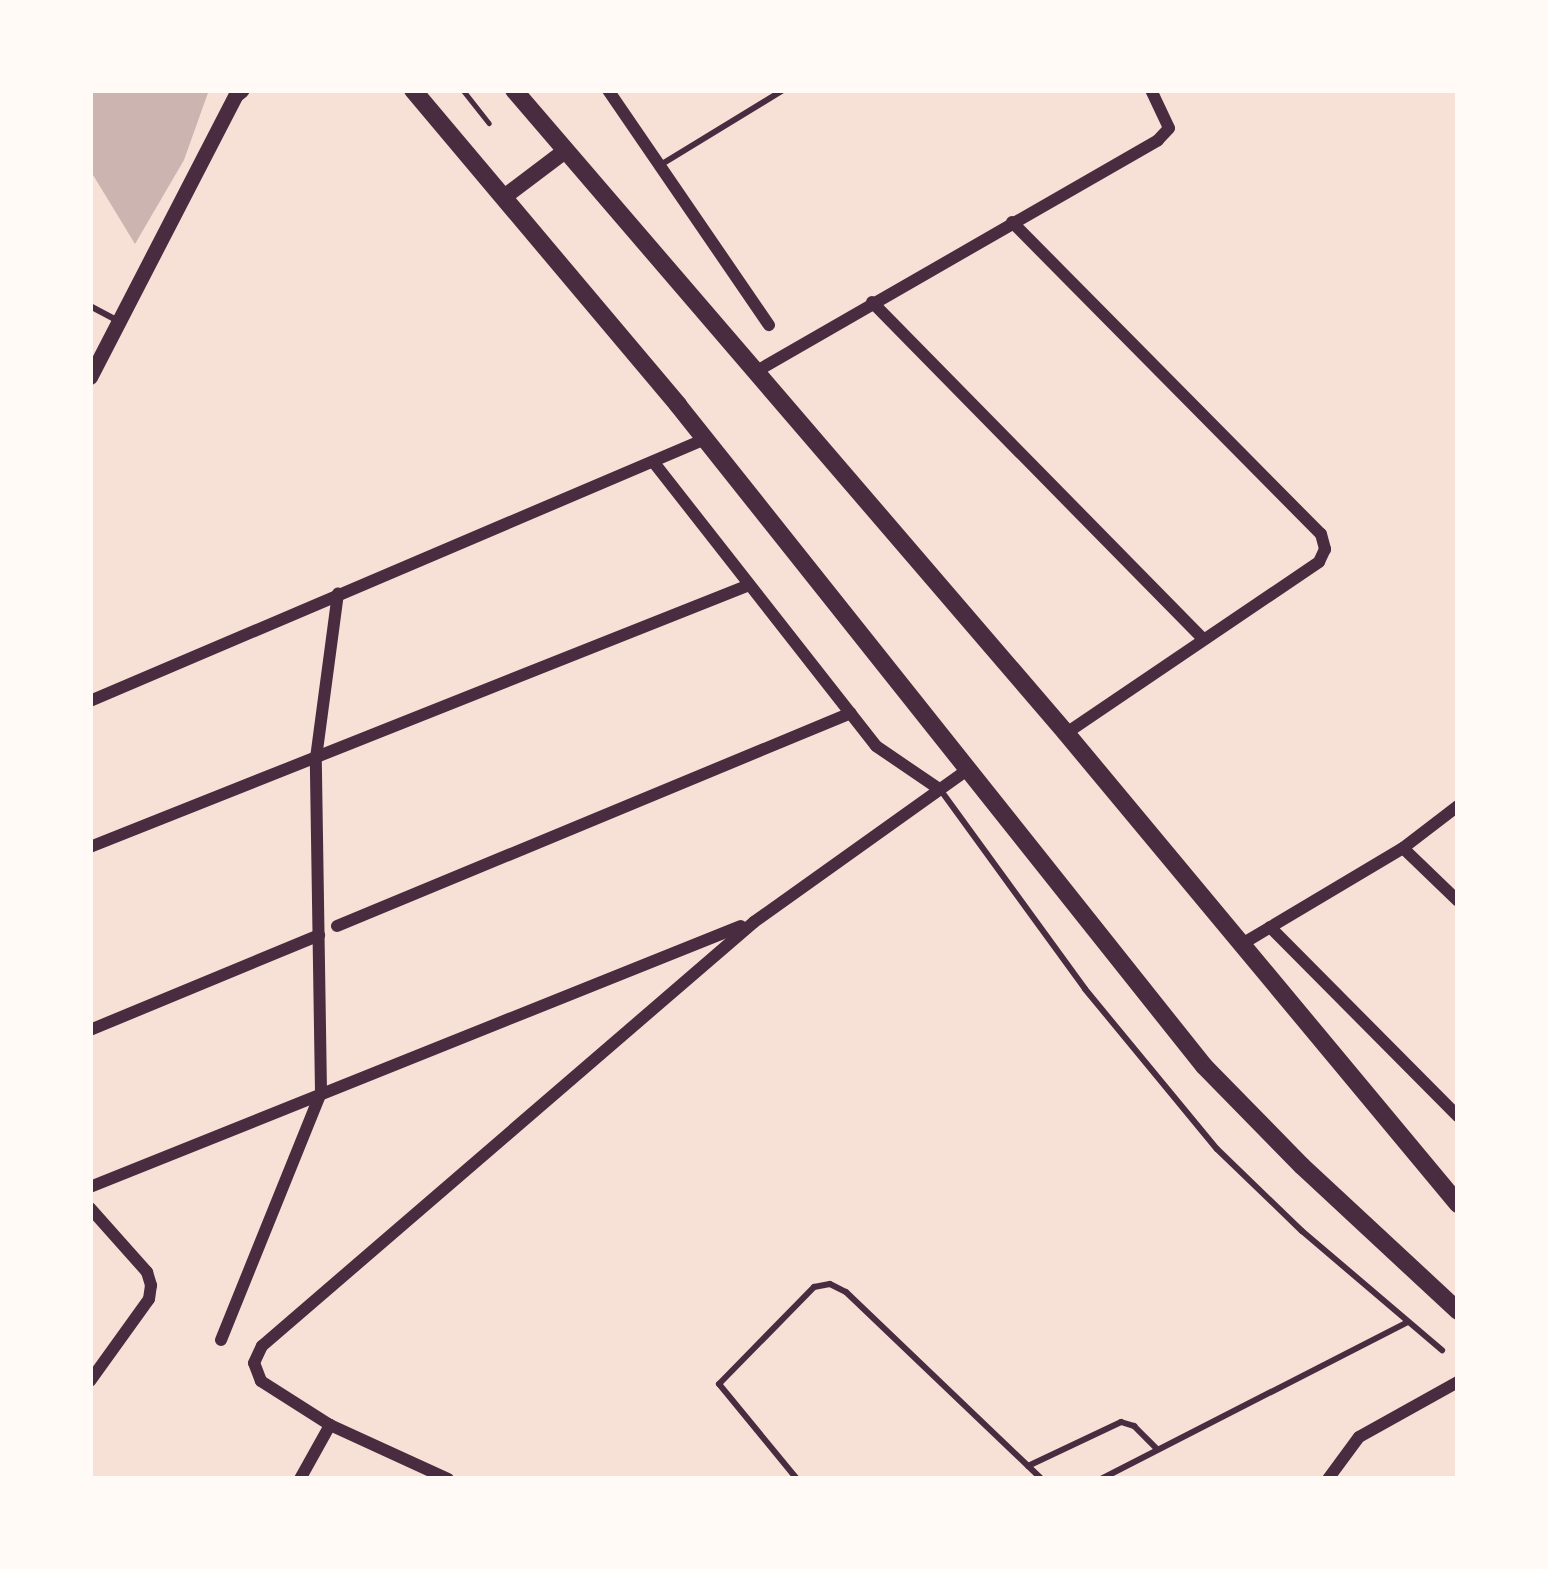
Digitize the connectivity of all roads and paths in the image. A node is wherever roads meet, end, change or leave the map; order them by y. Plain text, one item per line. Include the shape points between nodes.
1 (413, 90) edge
2 (463, 90) edge
3 (514, 90) edge
4 (783, 90) edge
5 (1151, 90) edge
6 (239, 92) edge
7 (615, 92) edge
8 (489, 123) dead end
9 (565, 151) junction
10 (662, 164) junction
11 (504, 197) junction
12 (1012, 222) junction
13 (872, 302) junction
14 (90, 306) edge
15 (121, 322) junction
16 (769, 325) dead end
17 (755, 372) junction
18 (90, 377) edge
19 (705, 439) junction
20 (655, 464) junction
21 (749, 585) junction
22 (338, 593) junction
23 (1203, 639) junction
24 (90, 701) edge
25 (851, 713) junction
26 (1066, 733) junction
27 (316, 758) junction
28 (970, 768) junction
29 (939, 789) junction
30 (1458, 806) edge
31 (90, 847) edge
32 (1403, 848) junction
33 (1458, 901) edge
34 (754, 922) junction
35 (337, 926) dead end
36 (1270, 927) junction
37 (319, 935) junction
38 (1241, 944) junction
39 (90, 1030) edge
40 (321, 1092) junction
41 (1458, 1116) edge
42 (90, 1187) edge
43 (1458, 1204) edge
44 (90, 1208) edge
45 (1458, 1311) edge
46 (1408, 1322) junction
47 (221, 1340) dead end
48 (1442, 1350) dead end
49 (90, 1381) edge
50 (1458, 1382) edge
51 (330, 1425) junction
52 (1157, 1449) junction
53 (1028, 1466) junction
54 (300, 1479) edge
55 (448, 1479) edge
56 (797, 1479) edge
57 (1042, 1479) edge
58 (1101, 1479) edge
59 (1328, 1479) edge

1 - 11 main road
2 - 8 path
3 - 9 main road
4 - 10 lane
5 - 12 street via 1168,128 1158,140
6 - 15 street
7 - 10 street
9 - 11 main road
9 - 17 main road
10 - 16 street
11 - 19 main road
12 - 13 street
12 - 23 street via 1321,534 1319,562
13 - 17 street
13 - 23 street
14 - 15 lane
15 - 18 street
17 - 26 main road
19 - 20 street
19 - 28 main road
20 - 21 street
20 - 22 street
21 - 25 street
21 - 27 street
22 - 24 street
22 - 27 street
23 - 26 street
25 - 29 street via 876,746
25 - 35 street
26 - 38 main road
27 - 31 street
27 - 37 street
28 - 29 street
28 - 45 main road via 1204,1066
29 - 34 street
29 - 46 lane via 1193,1122
30 - 32 street
32 - 33 street
32 - 36 street
34 - 40 street
34 - 51 street via 262,1346 254,1364 261,1381
36 - 38 street
36 - 41 street
37 - 39 street
37 - 40 street
38 - 43 main road
40 - 42 street
40 - 47 street
44 - 49 street via 151,1285
46 - 48 lane
46 - 52 lane
50 - 59 street via 1359,1437
51 - 54 street
51 - 55 street
52 - 53 lane via 1120,1422
52 - 58 lane
53 - 56 lane via 830,1284 814,1287 719,1384
53 - 57 lane

